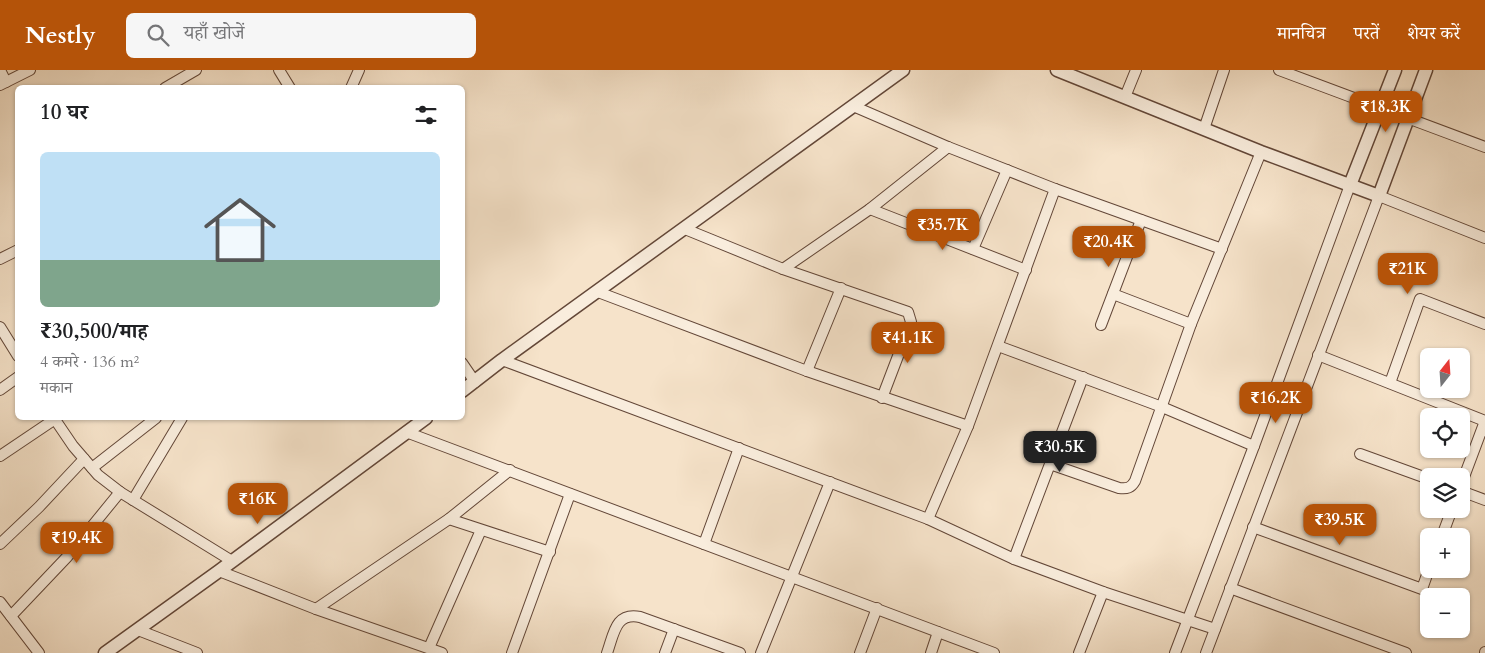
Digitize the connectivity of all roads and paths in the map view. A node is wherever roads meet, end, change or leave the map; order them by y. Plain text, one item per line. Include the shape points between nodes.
1 (0, 70) edge
2 (30, 70) edge
3 (196, 70) edge
4 (347, 70) edge
5 (359, 70) edge
6 (903, 70) edge
7 (1057, 70) edge
8 (1136, 70) edge
9 (1224, 70) edge
10 (1279, 70) edge
11 (1396, 70) edge
12 (1426, 70) edge
13 (280, 71) edge
14 (3, 84) edge
15 (352, 84) edge
16 (170, 85) edge
17 (288, 85) edge
18 (1126, 98) junction
19 (854, 106) junction
20 (1381, 109) junction
21 (1408, 118) junction
22 (1204, 129) junction
23 (948, 147) junction
24 (1485, 148) edge
25 (1261, 152) junction
26 (1006, 170) junction
27 (1350, 185) junction
28 (1055, 189) junction
29 (1379, 196) junction
30 (870, 209) junction
31 (1141, 220) junction
32 (685, 229) junction
33 (1485, 238) edge
34 (973, 249) junction
35 (1222, 249) junction
36 (15, 252) edge
37 (0, 259) edge
38 (783, 269) junction
39 (1026, 270) junction
40 (841, 288) junction
41 (598, 292) junction
42 (1113, 294) junction
43 (1191, 324) junction
44 (1485, 324) edge
45 (1101, 325) dead end
46 (0, 327) edge
47 (998, 346) junction
48 (15, 351) edge
49 (1318, 355) junction
50 (502, 360) junction
51 (465, 367) edge
52 (807, 372) junction
53 (1082, 377) junction
54 (15, 379) edge
55 (475, 382) junction
56 (1390, 383) junction
57 (465, 389) edge
58 (0, 390) edge
59 (882, 398) junction
60 (1162, 406) junction
61 (52, 420) edge
62 (56, 420) edge
63 (153, 420) edge
64 (181, 420) edge
65 (423, 420) edge
66 (1485, 421) edge
67 (968, 426) junction
68 (406, 432) junction
69 (1254, 446) junction
70 (739, 448) junction
71 (1360, 454) dead end
72 (0, 456) edge
73 (84, 459) junction
74 (1050, 464) junction
75 (92, 468) junction
76 (1467, 468) edge
77 (510, 470) junction
78 (1420, 476) edge
79 (830, 482) junction
80 (120, 492) junction
81 (570, 494) junction
82 (1470, 494) edge
83 (133, 500) junction
84 (1485, 500) edge
85 (449, 519) junction
86 (928, 519) junction
87 (1253, 527) junction
88 (481, 530) junction
89 (0, 544) edge
90 (704, 544) junction
91 (550, 552) junction
92 (1014, 559) junction
93 (232, 561) junction
94 (219, 571) junction
95 (792, 578) junction
96 (1426, 578) edge
97 (1230, 588) junction
98 (1103, 592) junction
99 (0, 602) edge
100 (878, 608) junction
101 (316, 609) junction
102 (11, 616) junction
103 (1187, 620) junction
104 (674, 629) junction
105 (1216, 629) junction
106 (138, 630) junction
107 (938, 632) junction
108 (429, 648) junction
109 (178, 650) edge
110 (39, 653) edge
111 (105, 653) edge
112 (197, 653) edge
113 (442, 653) edge
114 (512, 653) edge
115 (607, 653) edge
116 (664, 653) edge
117 (740, 653) edge
118 (761, 653) edge
119 (860, 653) edge
120 (931, 653) edge
121 (994, 653) edge
122 (1080, 653) edge
123 (1175, 653) edge
124 (1206, 653) edge
125 (1406, 653) edge

1 - 14 street
2 - 14 street
3 - 16 street
4 - 15 street
5 - 15 street
6 - 19 street
7 - 18 street
8 - 18 street
9 - 22 street
10 - 20 street
11 - 20 street
12 - 21 street
13 - 17 street
18 - 22 street
19 - 23 street
19 - 32 street
20 - 21 street
20 - 27 street
21 - 24 street
21 - 29 street
22 - 25 street
23 - 26 street
23 - 30 street
25 - 27 street
25 - 35 street
26 - 28 street
26 - 34 street
27 - 29 street
27 - 69 street
28 - 31 street
28 - 39 street
29 - 33 street
29 - 49 street
30 - 34 street
30 - 38 street
31 - 35 street
31 - 42 street
32 - 38 street
32 - 41 street
34 - 39 street
35 - 43 street
36 - 37 street
38 - 40 street
39 - 47 street
40 - 52 street
40 - 59 street via 908,312 910,316 911,322
41 - 50 street
41 - 52 street
42 - 43 street
42 - 45 street
43 - 60 street
44 - 56 street via 1420,300
46 - 48 street
47 - 53 street
47 - 67 street
49 - 56 street
49 - 87 street
50 - 55 street
50 - 70 street
51 - 55 street
52 - 59 street
53 - 60 street
53 - 74 street
54 - 58 street
55 - 57 street
56 - 66 street
59 - 67 street
60 - 69 street
60 - 74 street via 1131,487 1119,488
61 - 72 street
62 - 73 street
63 - 75 street
64 - 83 street
65 - 68 street
66 - 76 street
67 - 86 street
68 - 77 street
68 - 93 street
69 - 103 street
70 - 79 street
70 - 90 street
71 - 78 street
73 - 75 street
73 - 89 street
74 - 92 street
75 - 80 street
77 - 81 street
77 - 85 street
79 - 86 street
79 - 95 street
80 - 83 street
80 - 102 street via 67,557
81 - 90 street
81 - 91 street
82 - 84 street
83 - 93 street
85 - 88 street
85 - 101 street
86 - 92 street
87 - 96 street via 1422,589
87 - 97 street
88 - 91 street
88 - 108 street
90 - 95 street
91 - 114 street
92 - 98 street
93 - 94 street
94 - 101 street
94 - 106 street
95 - 100 street
95 - 118 street
97 - 105 street
97 - 125 street
98 - 103 street
98 - 122 street
99 - 102 street
100 - 107 street
100 - 119 street
101 - 108 street
102 - 110 street
103 - 105 street
103 - 123 street
104 - 115 street via 630,615 616,627
104 - 116 street
104 - 117 street
105 - 124 street
106 - 109 street
106 - 111 street
107 - 120 street
107 - 121 street
108 - 113 street
109 - 112 street

